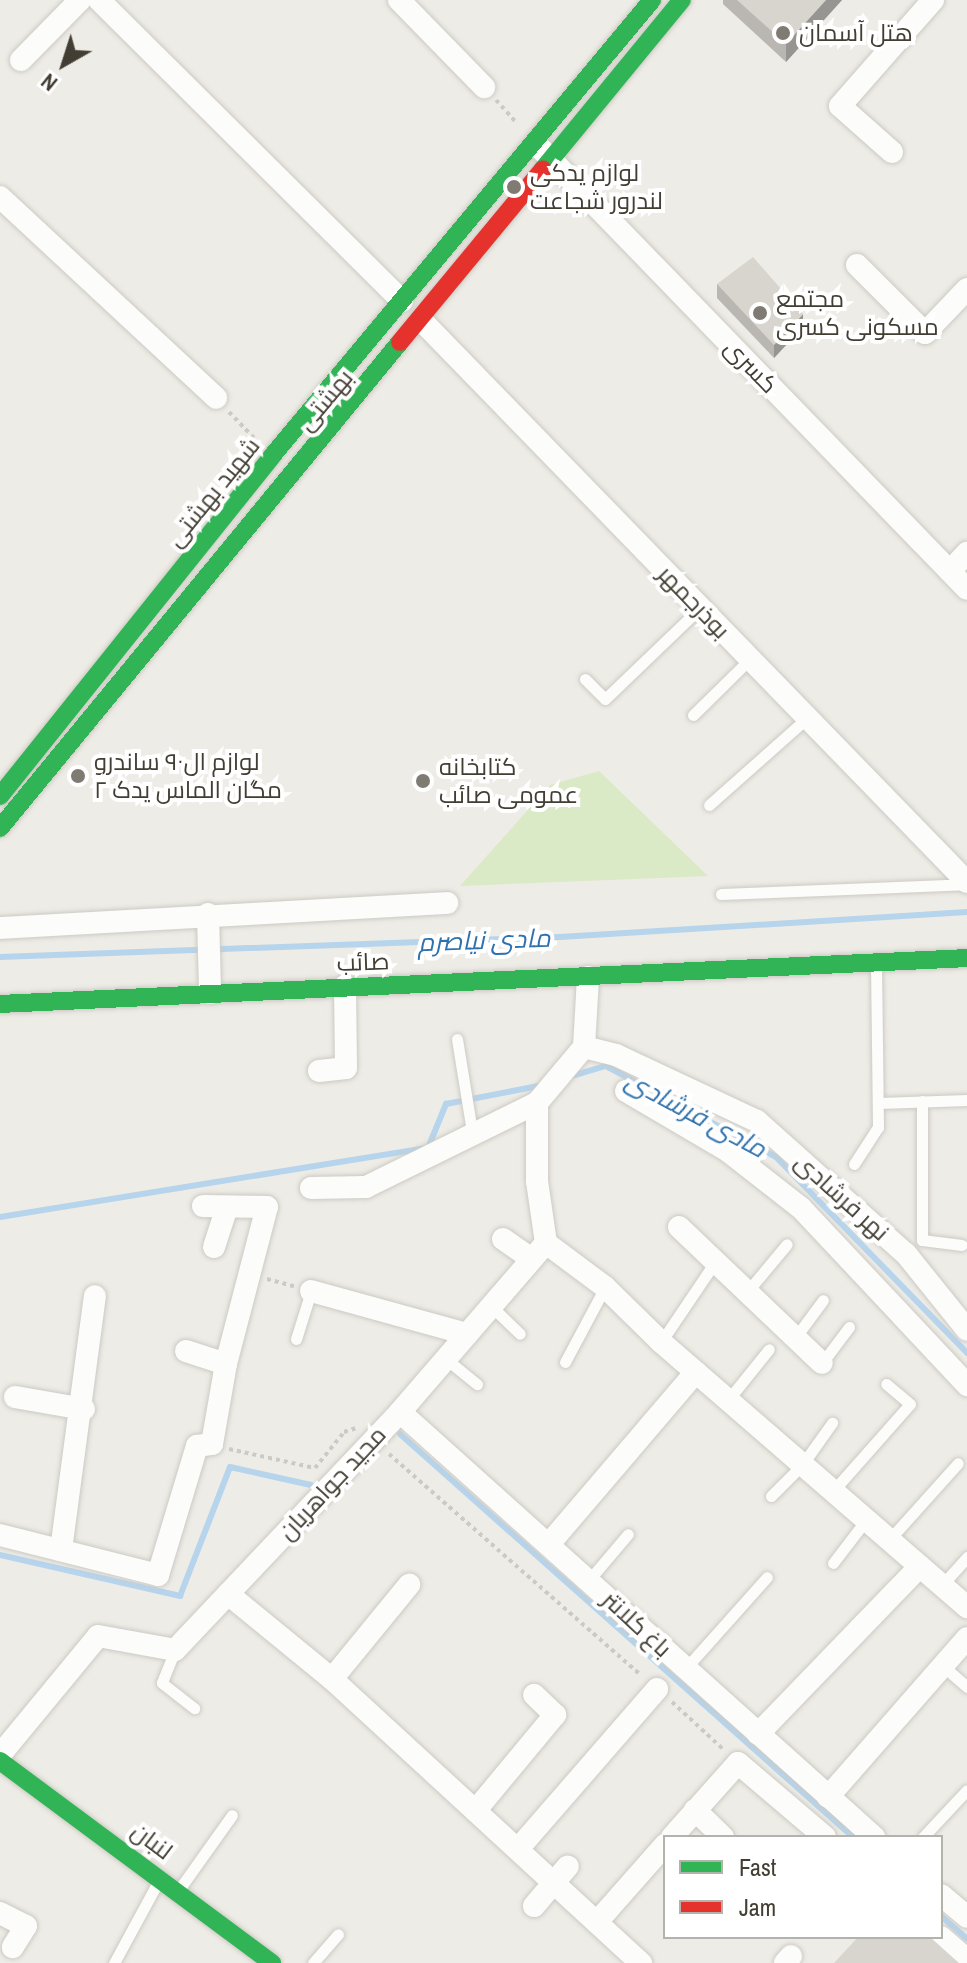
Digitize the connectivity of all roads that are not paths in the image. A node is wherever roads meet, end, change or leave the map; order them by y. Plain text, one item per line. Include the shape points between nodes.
1 (80, 0) edge
2 (99, 0) edge
3 (399, 0) edge
4 (652, 0) edge
5 (682, 0) edge
6 (933, 0) edge
7 (21, 60) dead end
8 (484, 87) road end
9 (535, 142) junction
10 (892, 152) dead end
11 (553, 161) junction
12 (0, 197) edge
13 (857, 265) dead end
14 (967, 289) edge
15 (402, 301) junction
16 (422, 321) junction
17 (336, 380) junction
18 (216, 398) road end
19 (357, 399) junction
20 (967, 553) edge
21 (950, 571) junction
22 (967, 589) edge
23 (700, 608) junction
24 (750, 659) junction
25 (585, 679) dead end
26 (693, 715) dead end
27 (807, 718) junction
28 (0, 796) edge
29 (709, 805) dead end
30 (0, 828) edge
31 (967, 883) edge
32 (721, 894) dead end
33 (447, 903) dead end
34 (208, 920) junction
35 (0, 928) edge
36 (967, 958) edge
37 (876, 963) junction
38 (588, 977) junction
39 (345, 986) junction
40 (210, 993) junction
41 (0, 1004) edge
42 (457, 1039) dead end
43 (584, 1047) junction
44 (319, 1071) dead end
45 (626, 1091) dead end
46 (967, 1100) edge
47 (922, 1101) junction
48 (537, 1103) junction
49 (879, 1103) junction
50 (472, 1132) junction
51 (854, 1164) dead end
52 (311, 1188) dead end
53 (203, 1206) dead end
54 (227, 1207) junction
55 (679, 1227) dead end
56 (503, 1239) dead end
57 (787, 1244) dead end
58 (962, 1245) dead end
59 (214, 1247) dead end
60 (539, 1251) junction
61 (715, 1262) junction
62 (605, 1287) junction
63 (311, 1291) joint
64 (747, 1292) junction
65 (95, 1296) dead end
66 (823, 1300) dead end
67 (491, 1306) junction
68 (849, 1327) dead end
69 (967, 1330) edge
70 (467, 1334) junction
71 (520, 1334) dead end
72 (795, 1338) junction
73 (296, 1339) dead end
74 (661, 1342) junction
75 (769, 1349) dead end
76 (186, 1351) dead end
77 (446, 1359) junction
78 (565, 1362) dead end
79 (822, 1363) joint
80 (226, 1364) junction
81 (696, 1372) junction
82 (477, 1384) dead end
83 (886, 1384) dead end
84 (967, 1385) edge
85 (15, 1397) dead end
86 (728, 1400) junction
87 (84, 1409) junction
88 (400, 1412) junction
89 (832, 1423) dead end
90 (958, 1463) dead end
91 (802, 1465) junction
92 (833, 1491) junction
93 (771, 1496) dead end
94 (866, 1520) junction
95 (628, 1534) dead end
96 (0, 1535) edge
97 (889, 1540) junction
98 (549, 1544) junction
99 (61, 1550) junction
100 (967, 1557) edge
101 (833, 1563) dead end
102 (920, 1566) junction
103 (767, 1577) dead end
104 (589, 1580) junction
105 (409, 1585) dead end
106 (942, 1585) junction
107 (228, 1594) junction
108 (967, 1607) edge
109 (967, 1638) edge
110 (175, 1650) junction
111 (943, 1666) junction
112 (685, 1669) junction
113 (332, 1679) junction
114 (967, 1687) edge
115 (657, 1689) road end
116 (534, 1695) dead end
117 (194, 1708) dead end
118 (758, 1734) junction
119 (0, 1758) edge
120 (967, 1790) edge
121 (828, 1797) junction
122 (476, 1810) junction
123 (695, 1810) junction
124 (232, 1815) dead end
125 (674, 1835) edge
126 (721, 1835) edge
127 (823, 1835) edge
128 (872, 1835) edge
129 (925, 1835) edge
130 (663, 1847) edge
131 (518, 1849) junction
132 (562, 1875) junction
133 (160, 1878) junction
134 (178, 1891) junction
135 (943, 1897) edge
136 (534, 1906) dead end
137 (0, 1913) edge
138 (967, 1917) edge
139 (597, 1922) junction
140 (338, 1934) dead end
141 (943, 1939) edge
142 (13, 1947) dead end
143 (967, 1960) edge
144 (114, 1963) edge
145 (272, 1963) edge
146 (313, 1963) edge
147 (641, 1963) edge

1 - 7 street
2 - 15 street
3 - 8 street
4 - 9 main road, شهید بهشتی
5 - 11 main road, بهشتی
6 - 10 street via 840,106
9 - 11 street, کسری
9 - 15 main road, شهید بهشتی
11 - 16 main road, بهشتی
11 - 21 street, کسری
12 - 18 street
13 - 14 street via 925,333
15 - 17 main road, شهید بهشتی
16 - 19 main road, بهشتی
16 - 23 street, بوذرجمهر
17 - 19 main road
17 - 28 main road, شهید بهشتی
19 - 30 main road, بهشتی
20 - 21 street
21 - 22 street, کسری
23 - 24 street, بوذرجمهر
23 - 25 lane via 605,699
24 - 26 lane
24 - 27 street, بوذرجمهر
27 - 29 lane
27 - 31 street, بوذرجمهر
31 - 32 lane
33 - 34 street
34 - 35 street
34 - 40 street
36 - 37 main road, صائب
37 - 38 main road, صائب
37 - 49 lane
38 - 39 main road, صائب
38 - 43 street
39 - 40 main road, صائب
39 - 44 street via 346,1068
40 - 41 main road, صائب
42 - 50 lane
43 - 48 street
43 - 69 street, نهر فرشادی via 616,1055 757,1121 906,1254
45 - 84 street via 728,1151 801,1208
46 - 47 lane
47 - 49 lane
47 - 58 lane via 922,1240
48 - 50 street
48 - 60 street
49 - 51 lane via 878,1127
50 - 52 street via 366,1187
53 - 54 street
54 - 59 street
54 - 80 street via 267,1207
55 - 61 street
56 - 60 street
57 - 64 lane
60 - 62 street
60 - 67 street, مجید جواهریان
61 - 64 street
61 - 74 lane
62 - 74 street
62 - 78 lane
63 - 70 street
63 - 73 lane
64 - 72 street
65 - 87 street
66 - 72 lane
67 - 70 street, مجید جواهریان
67 - 71 lane
68 - 79 lane
70 - 77 street, مجید جواهریان
72 - 79 street
74 - 81 street
75 - 86 lane
76 - 80 street
77 - 82 lane
77 - 88 street, مجید جواهریان
80 - 99 street via 212,1444 197,1446 158,1575
81 - 86 street
81 - 98 street
83 - 92 lane via 910,1404
85 - 87 street
86 - 91 street
87 - 99 street
88 - 98 street, باغ کلانتر
88 - 107 street, مجید جواهریان via 365,1434
89 - 91 lane
90 - 97 lane
91 - 92 street
91 - 93 lane
92 - 94 street
94 - 97 street
94 - 101 lane
95 - 104 lane
96 - 99 street
97 - 102 street
98 - 104 street, باغ کلانتر
100 - 106 lane
102 - 106 street
102 - 118 street
103 - 112 lane
104 - 112 street, باغ کلانتر
105 - 113 street
106 - 108 street
107 - 110 street, مجید جواهریان
107 - 113 street
109 - 111 street
110 - 117 lane via 162,1683
110 - 119 street via 98,1636
111 - 114 lane
111 - 121 street
112 - 118 street, باغ کلانتر
113 - 122 street
115 - 131 street
116 - 122 street via 555,1715
118 - 121 street, باغ کلانتر
119 - 133 main road, لنبان
120 - 129 lane
121 - 128 street, باغ کلانتر
122 - 131 street
123 - 125 street
123 - 126 street
123 - 127 street via 738,1763
124 - 134 lane
130 - 139 street
131 - 132 street
132 - 136 street
132 - 139 street
133 - 134 main road, لنبان
133 - 144 lane
134 - 145 main road, لنبان
135 - 138 street
137 - 142 street via 26,1926
139 - 147 street
140 - 146 lane
141 - 143 street

